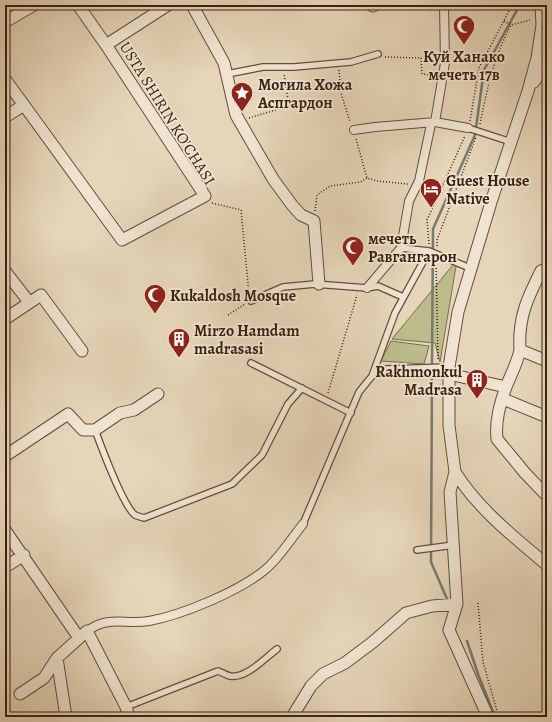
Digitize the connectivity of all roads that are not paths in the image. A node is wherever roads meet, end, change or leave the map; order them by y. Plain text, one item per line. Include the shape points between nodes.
1 (34, 5) edge
2 (78, 5) edge
3 (168, 5) edge
4 (192, 5) edge
5 (444, 5) edge
6 (541, 5) edge
7 (5, 22) edge
8 (106, 45) junction
9 (378, 54) road end
10 (547, 62) edge
11 (227, 74) junction
12 (5, 79) edge
13 (528, 91) junction
14 (24, 104) junction
15 (5, 117) edge
16 (433, 123) junction
17 (354, 130) road end
18 (474, 130) joint
19 (511, 142) junction
20 (401, 248) junction
21 (432, 252) junction
22 (465, 266) dead end
23 (547, 269) edge
24 (5, 271) edge
25 (319, 284) junction
26 (363, 288) junction
27 (403, 297) junction
28 (251, 301) road end
29 (29, 302) junction
30 (5, 319) edge
31 (520, 350) junction
32 (82, 351) dead end
33 (547, 361) edge
34 (252, 363) dead end
35 (446, 370) junction
36 (372, 376) junction
37 (506, 387) junction
38 (302, 388) junction
39 (158, 394) dead end
40 (503, 399) junction
41 (350, 413) junction
42 (547, 417) edge
43 (95, 430) junction
44 (5, 456) edge
45 (454, 472) junction
46 (547, 496) edge
47 (303, 524) joint
48 (5, 530) edge
49 (454, 545) junction
50 (417, 550) dead end
51 (24, 555) junction
52 (547, 565) edge
53 (5, 567) edge
54 (457, 604) junction
55 (83, 634) junction
56 (277, 649) dead end
57 (57, 658) junction
58 (20, 694) dead end
59 (128, 712) edge
60 (66, 717) edge
61 (292, 717) edge
62 (488, 717) edge

1 - 7 street
2 - 8 street, USTA SHIRIN KO'CHASI
3 - 8 street
4 - 11 street via 218,49
5 - 16 street via 445,63
6 - 13 street via 541,32
8 - 14 street, USTA SHIRIN KO'CHASI via 205,196 122,240
9 - 11 lane via 351,62 263,67
10 - 13 street
11 - 25 street via 236,116 273,179 292,205 314,221
12 - 14 street, USTA SHIRIN KO'CHASI
13 - 19 street
14 - 15 street
16 - 17 street
16 - 18 street
16 - 20 street via 419,181 410,201
18 - 19 lane
19 - 35 street via 458,312
20 - 21 lane
20 - 26 street
21 - 22 lane
21 - 27 lane
23 - 31 street via 542,271 522,314
24 - 29 street
25 - 26 lane
25 - 28 lane via 283,287
26 - 27 lane via 378,286
27 - 36 lane
29 - 30 street
29 - 32 street via 41,295
31 - 33 street
31 - 37 street via 518,361
34 - 38 lane
35 - 36 lane via 386,369
35 - 37 street
35 - 45 street
36 - 41 lane via 359,392
37 - 40 street
38 - 41 lane
38 - 43 lane via 288,404 262,455 232,484 144,518 134,515 114,480
39 - 43 street via 134,410 120,413
40 - 42 street
40 - 46 street via 497,422 497,439
41 - 47 lane
43 - 44 street via 84,430 68,414
45 - 49 street via 450,492
45 - 52 street via 493,519
47 - 55 street via 266,569 224,593 161,618 135,623 111,621 97,624
48 - 51 street
49 - 50 lane
49 - 54 street
51 - 53 street
51 - 55 street
54 - 61 street via 432,606 406,613 345,663 323,674 311,686
54 - 62 street via 449,630
55 - 57 street
55 - 59 street
56 - 59 lane via 249,671 230,676 218,671
57 - 58 street via 44,678
57 - 60 street

